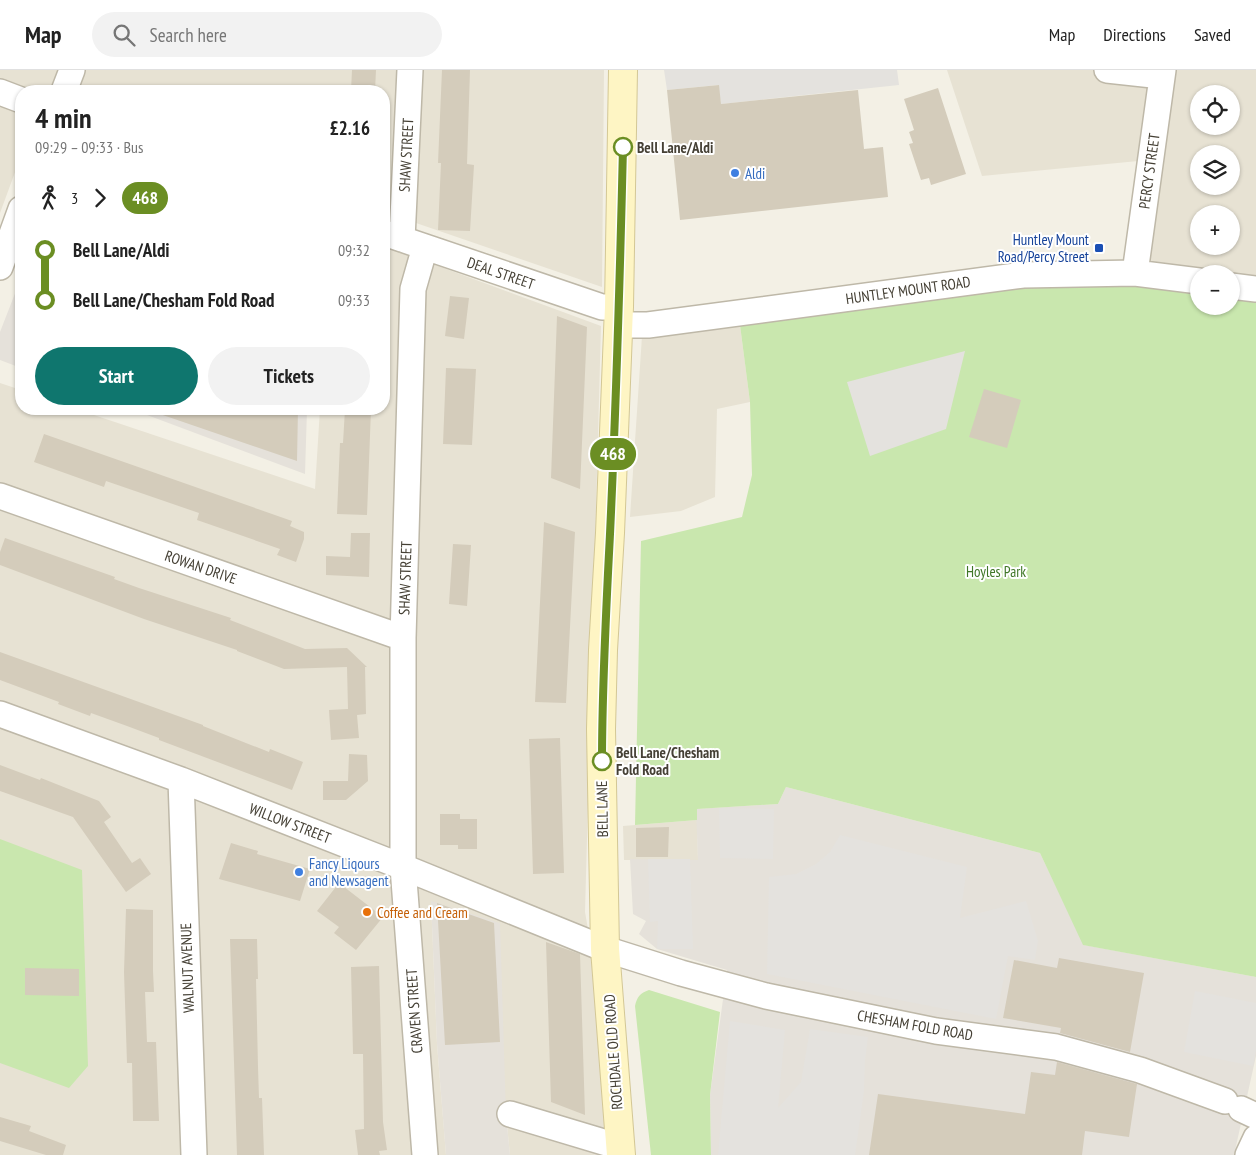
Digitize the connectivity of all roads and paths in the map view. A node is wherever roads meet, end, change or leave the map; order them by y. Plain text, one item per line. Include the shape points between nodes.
1 (72, 70) edge
2 (410, 70) edge
3 (623, 70) edge
4 (1107, 70) edge
5 (1162, 73) edge
6 (66, 85) edge
7 (0, 92) edge
8 (15, 98) edge
9 (15, 226) edge
10 (404, 240) edge
11 (0, 267) edge
12 (1135, 273) junction
13 (1190, 281) edge
14 (1240, 287) edge
15 (1256, 289) edge
16 (618, 316) junction
17 (0, 496) edge
18 (403, 638) junction
19 (0, 714) edge
20 (181, 780) junction
21 (403, 867) junction
22 (605, 949) junction
23 (1241, 1108) edge
24 (510, 1114) dead end
25 (1256, 1138) edge
26 (621, 1151) edge
27 (194, 1155) edge
28 (425, 1155) edge
29 (1248, 1155) edge

1 - 6 street
2 - 10 street, SHAW STREET
3 - 16 main road, BELL LANE
4 - 5 street
5 - 12 street, PERCY STREET
7 - 8 street
9 - 11 street
10 - 16 street, DEAL STREET via 602,307
10 - 18 street, SHAW STREET via 413,289
12 - 13 street, HUNTLEY MOUNT ROAD
12 - 16 street, HUNTLEY MOUNT ROAD via 1023,275 648,325
14 - 15 street
16 - 22 main road, BELL LANE via 602,714
17 - 18 street, ROWAN DRIVE
18 - 21 street, SHAW STREET
19 - 20 street, WILLOW STREET
20 - 21 street, WILLOW STREET
20 - 27 street, WALNUT AVENUE
21 - 22 street, WILLOW STREET
21 - 28 street, CRAVEN STREET
22 - 23 street, CHESHAM FOLD ROAD via 766,996 936,1031 1056,1047 1140,1070
22 - 26 main road, ROCHDALE OLD ROAD
24 - 26 street
25 - 29 street

